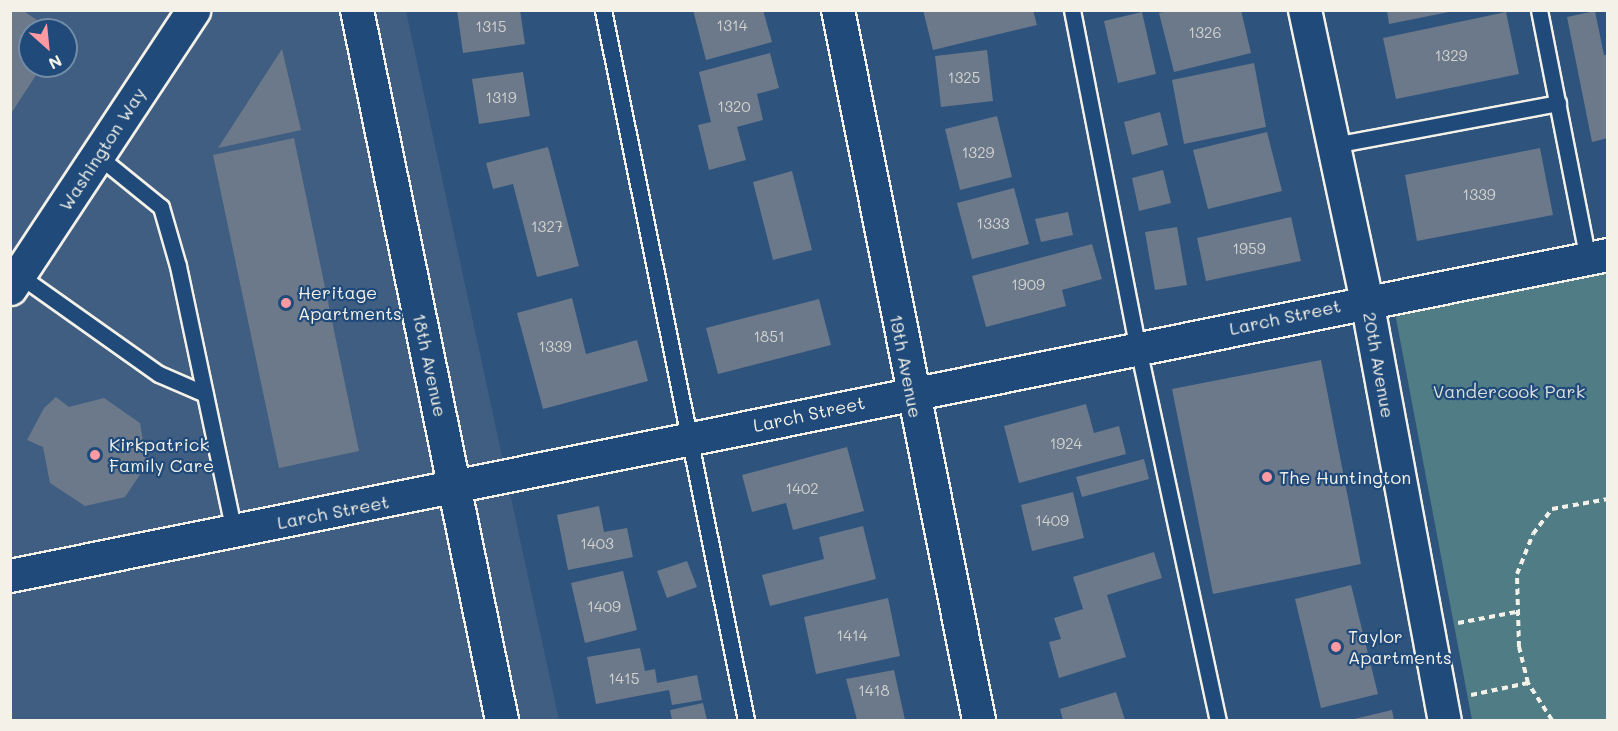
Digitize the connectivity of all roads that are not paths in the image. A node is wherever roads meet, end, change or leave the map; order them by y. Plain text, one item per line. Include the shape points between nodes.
1 (193, 10) edge
2 (357, 10) edge
3 (603, 10) edge
4 (838, 10) edge
5 (1072, 10) edge
6 (1305, 10) edge
7 (1539, 10) edge
8 (1558, 104) junction
9 (1334, 145) junction
10 (98, 156) junction
11 (1598, 257) edge
12 (15, 282) edge
13 (1367, 301) junction
14 (1138, 348) junction
15 (911, 393) junction
16 (205, 394) junction
17 (688, 440) junction
18 (455, 488) junction
19 (234, 532) junction
20 (10, 576) edge
21 (1443, 711) edge
22 (502, 720) edge
23 (746, 720) edge
24 (979, 720) edge
25 (1218, 720) edge

1 - 10 main road, Washington Way
2 - 18 street, 18th Avenue
3 - 17 lane
4 - 15 street, 19th Avenue
5 - 14 lane
6 - 9 street, 20th Avenue
7 - 8 lane
8 - 9 lane
8 - 11 lane
9 - 13 street, 20th Avenue
10 - 12 main road, Washington Way
10 - 16 lane via 161,207
11 - 13 street, Larch Street
12 - 16 lane via 159,374
13 - 14 street, Larch Street
13 - 21 street, 20th Avenue
14 - 15 street, Larch Street
14 - 25 lane
15 - 17 street, Larch Street
15 - 24 street, 19th Avenue
16 - 19 lane
17 - 18 street, Larch Street
17 - 23 lane
18 - 19 street, Larch Street
18 - 22 street, 18th Avenue
19 - 20 street, Larch Street

